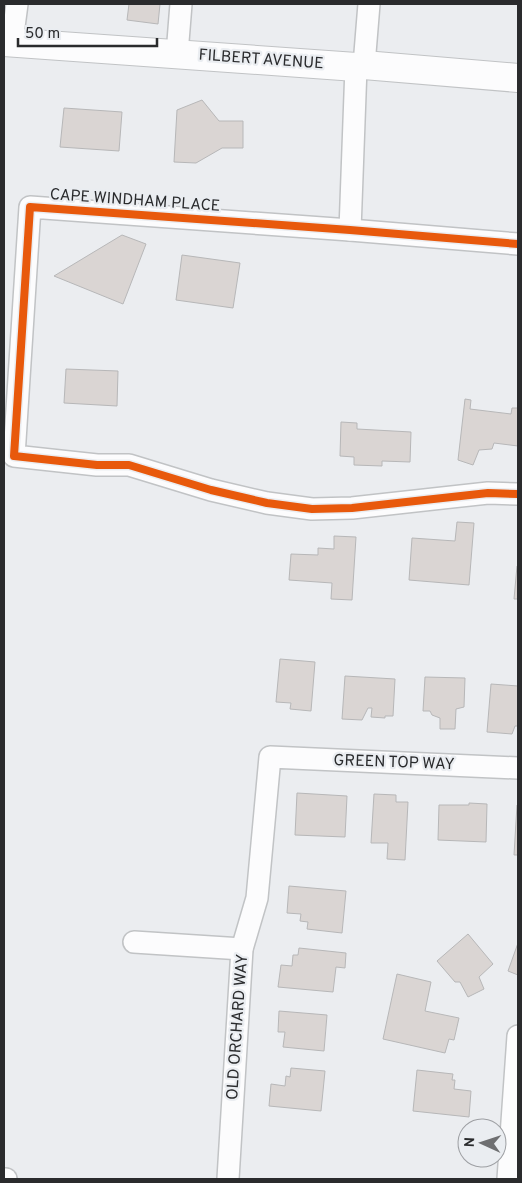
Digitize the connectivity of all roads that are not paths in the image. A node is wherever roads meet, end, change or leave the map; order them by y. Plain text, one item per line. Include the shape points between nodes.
1 (17, 4) edge
2 (181, 4) edge
3 (369, 4) edge
4 (8, 42) edge
5 (177, 54) junction
6 (360, 66) junction
7 (518, 78) edge
8 (350, 230) junction
9 (518, 244) edge
10 (518, 494) edge
11 (270, 757) joint
12 (518, 768) edge
13 (134, 942) dead end
14 (242, 949) junction
15 (518, 1036) edge
16 (228, 1179) edge
17 (508, 1179) edge

1 - 4 street
2 - 5 street
3 - 6 street
4 - 5 street, FILBERT AVENUE
5 - 6 street, FILBERT AVENUE
6 - 7 street, FILBERT AVENUE
6 - 8 street
8 - 9 street, CAPE WINDHAM PLACE
8 - 10 street, CAPE WINDHAM PLACE via 30,207 14,456 129,465 267,503 312,509 352,508 488,493
11 - 12 street, GREEN TOP WAY
11 - 14 street, OLD ORCHARD WAY via 257,898
13 - 14 street
14 - 16 street, OLD ORCHARD WAY
15 - 17 street

